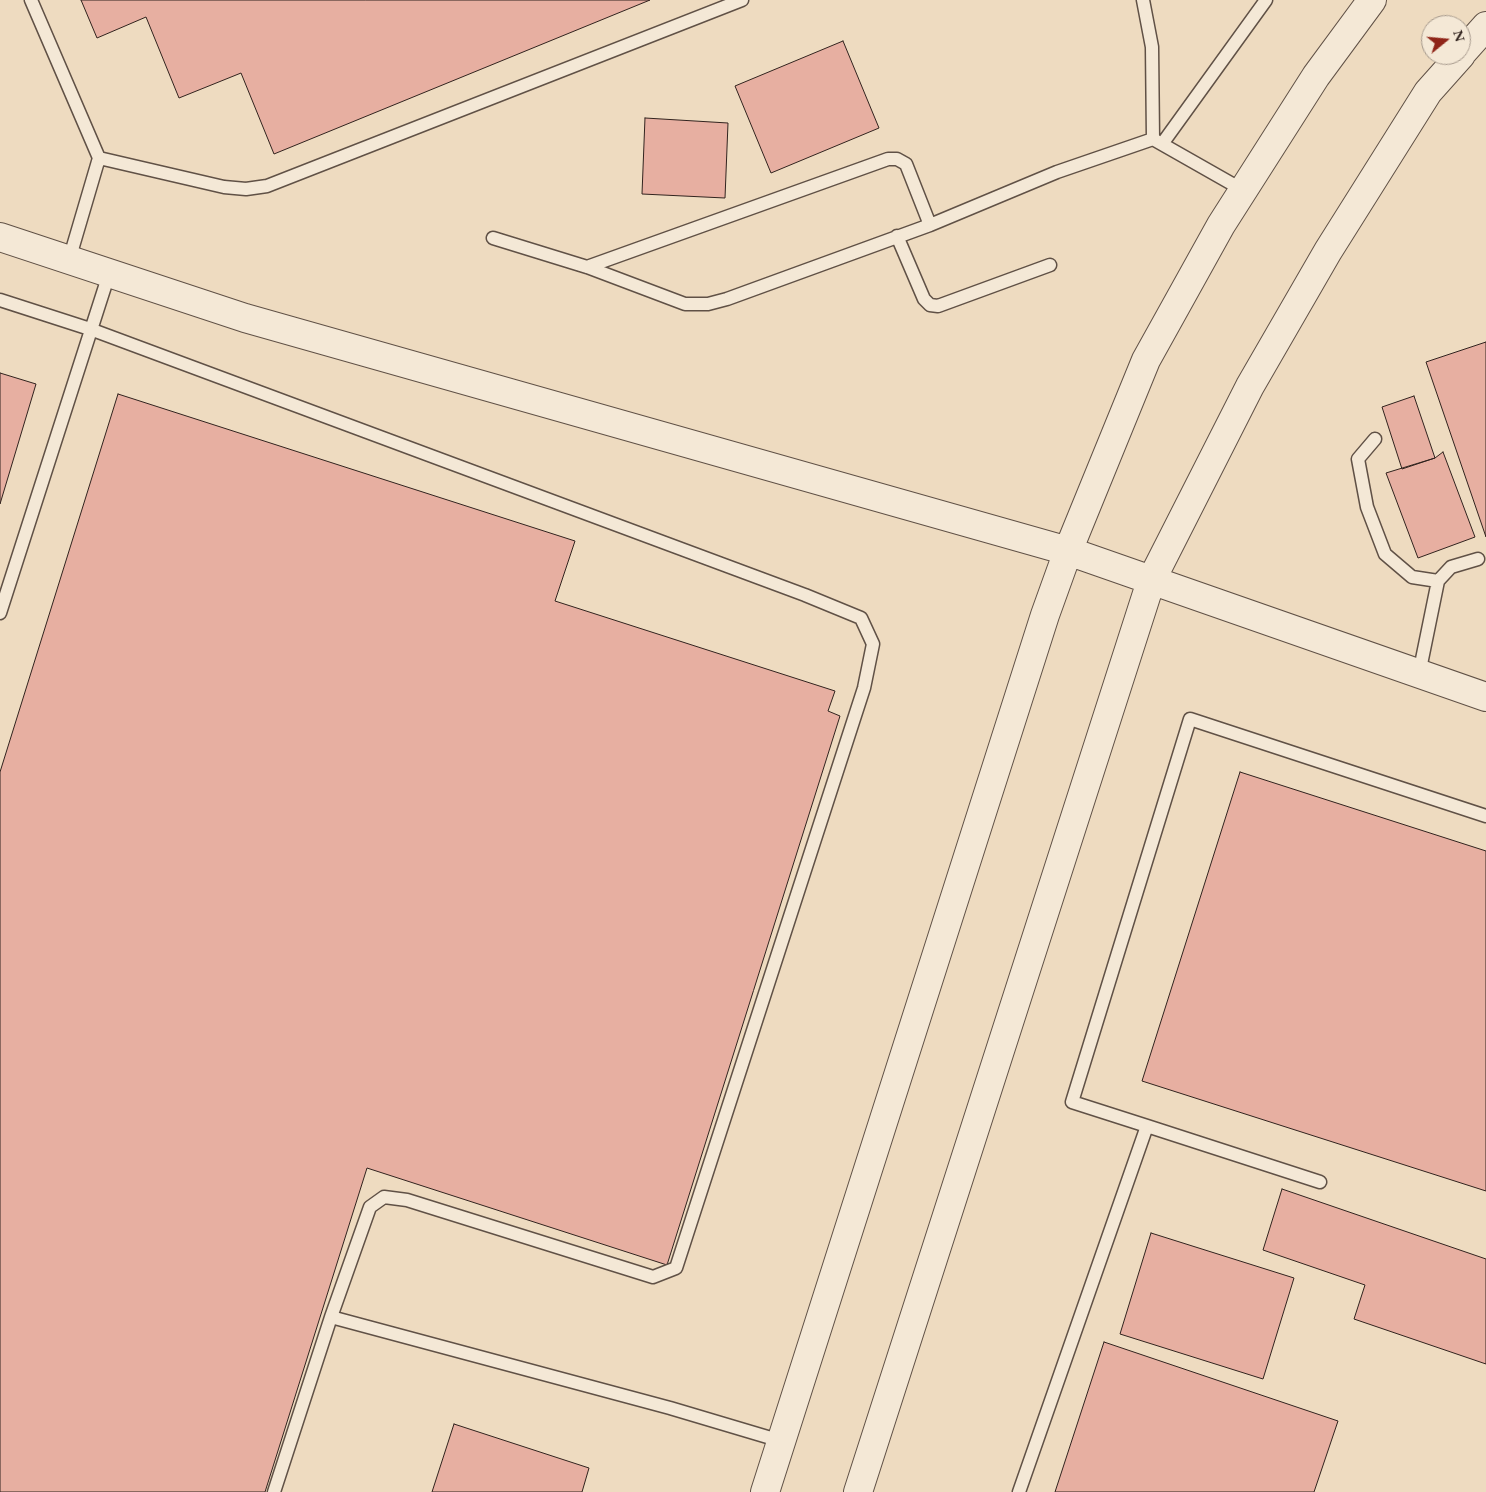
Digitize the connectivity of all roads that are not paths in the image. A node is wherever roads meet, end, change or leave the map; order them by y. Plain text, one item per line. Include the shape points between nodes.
1 (31, 0) edge
2 (742, 0) edge
3 (1144, 0) edge
4 (1266, 0) edge
5 (1372, 0) edge
6 (1486, 26) edge
7 (1471, 43) edge
8 (1452, 65) edge
9 (1158, 141) junction
10 (99, 158) junction
11 (1249, 181) junction
12 (930, 225) junction
13 (897, 236) junction
14 (0, 237) edge
15 (493, 238) dead end
16 (70, 260) junction
17 (1050, 264) dead end
18 (587, 267) junction
19 (109, 274) junction
20 (0, 300) edge
21 (90, 329) junction
22 (1375, 439) dead end
23 (1068, 551) junction
24 (1478, 559) dead end
25 (1151, 581) junction
26 (1438, 581) junction
27 (0, 613) edge
28 (1418, 674) junction
29 (1486, 698) edge
30 (1486, 816) edge
31 (1147, 1126) junction
32 (1320, 1182) dead end
33 (331, 1317) junction
34 (782, 1442) junction
35 (274, 1492) edge
36 (765, 1492) edge
37 (858, 1492) edge
38 (1019, 1492) edge

1 - 10 lane
2 - 10 lane via 267,186 246,189 224,187
3 - 9 lane via 1152,47
4 - 9 lane
5 - 11 street via 1316,76
6 - 7 street
8 - 25 street via 1428,92 1328,251 1250,386
9 - 11 lane via 1234,185
9 - 12 lane via 1057,172
10 - 16 lane
11 - 23 street via 1146,360
12 - 13 lane
12 - 18 lane via 906,164 888,159
13 - 17 lane via 924,299 930,305 938,306
13 - 18 lane via 708,304 685,304
14 - 16 street
15 - 18 lane
16 - 19 street
19 - 21 lane
19 - 23 street via 245,318
20 - 21 lane
21 - 27 lane
21 - 33 lane via 806,595 861,618 873,644 864,688 676,1268 653,1277 407,1200 384,1197 370,1207
22 - 26 lane via 1358,459 1367,507 1385,554 1412,577
23 - 25 street
23 - 34 street
24 - 26 lane via 1451,567
25 - 28 street
25 - 37 street
26 - 28 lane
28 - 29 street
30 - 31 lane via 1190,719 1072,1102
31 - 32 lane
31 - 38 lane
33 - 34 lane via 670,1408
33 - 35 lane
34 - 36 street

